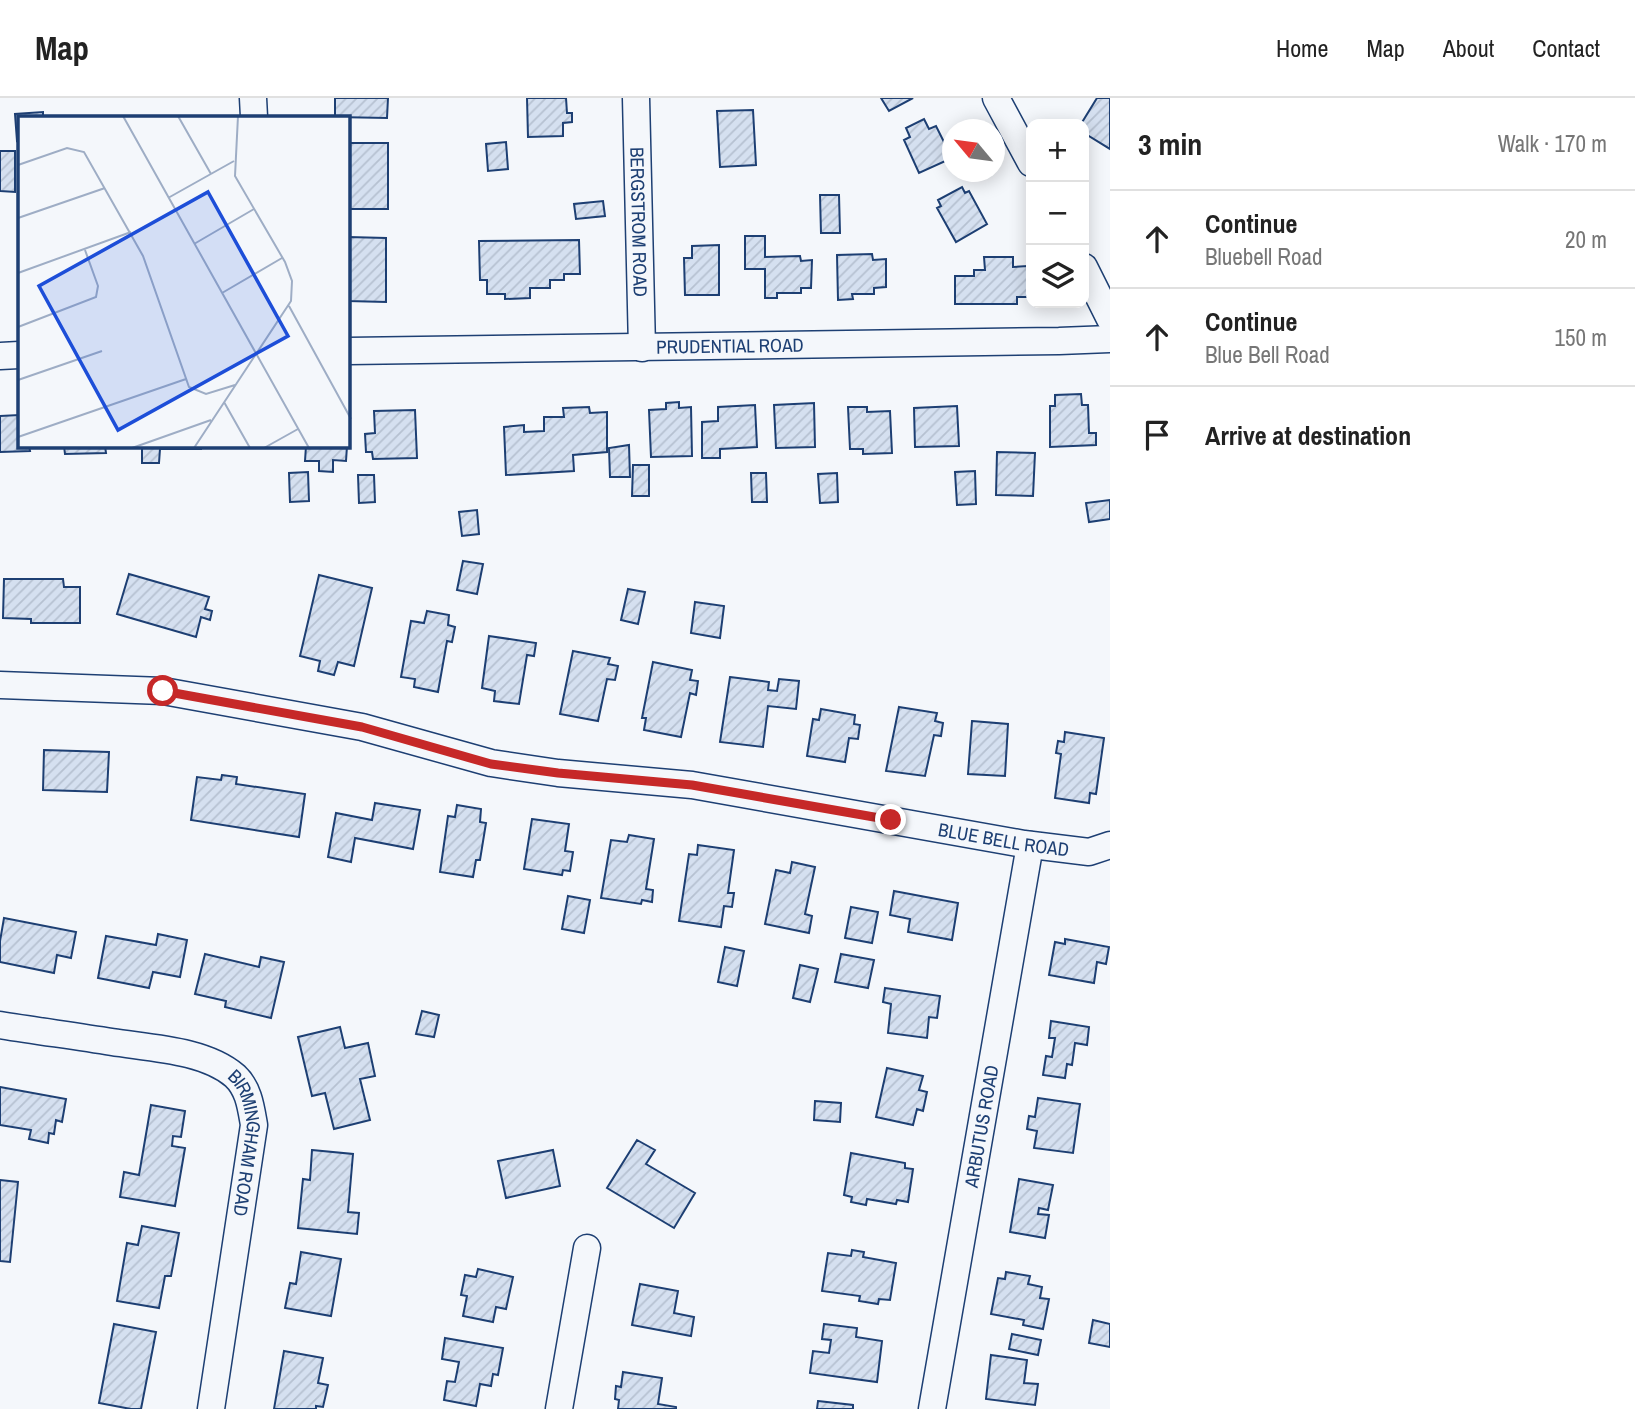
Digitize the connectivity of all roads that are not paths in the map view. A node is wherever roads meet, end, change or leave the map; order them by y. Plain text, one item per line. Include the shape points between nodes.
1 (253, 98) edge
2 (636, 98) edge
3 (996, 98) edge
4 (254, 116) edge
5 (1026, 154) edge
6 (1089, 277) edge
7 (1110, 319) edge
8 (1110, 339) edge
9 (642, 348) junction
10 (350, 351) edge
11 (18, 355) edge
12 (0, 356) edge
13 (0, 685) edge
14 (1030, 845) junction
15 (1110, 845) edge
16 (0, 1025) edge
17 (587, 1248) dead end
18 (211, 1409) edge
19 (559, 1409) edge
20 (932, 1409) edge

1 - 4 street
2 - 9 street, BERGSTROM ROAD
3 - 5 street
6 - 7 street
8 - 9 street, PRUDENTIAL ROAD
9 - 10 street, PRUDENTIAL ROAD
11 - 12 street
13 - 14 street, BLUE BELL ROAD via 163,691 362,727 491,764 692,785
14 - 15 street, BLUE BELL ROAD via 1089,852
14 - 20 street, ARBUTUS ROAD
16 - 18 street, BIRMINGHAM ROAD via 190,1055 222,1067 244,1086 254,1125
17 - 19 street

